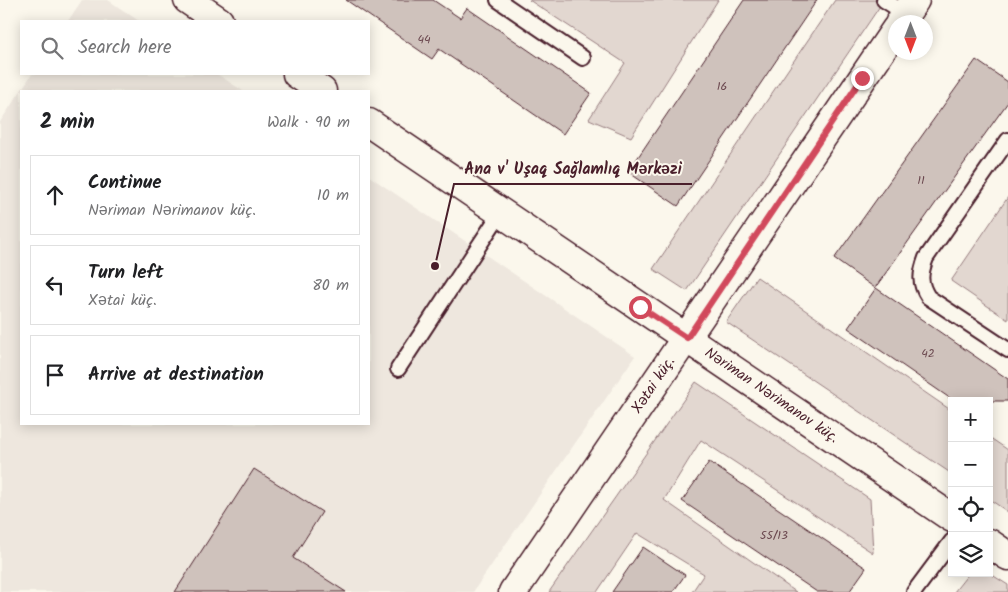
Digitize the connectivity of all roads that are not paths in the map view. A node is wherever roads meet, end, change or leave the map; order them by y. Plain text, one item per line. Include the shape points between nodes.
1 (188, 0) edge
2 (498, 0) edge
3 (900, 13) edge
4 (218, 20) edge
5 (583, 58) dead end
6 (298, 75) edge
7 (320, 90) edge
8 (370, 124) edge
9 (1008, 140) edge
10 (501, 212) junction
11 (687, 338) junction
12 (1008, 350) edge
13 (398, 369) dead end
14 (948, 515) edge
15 (948, 546) edge
16 (993, 547) edge
17 (1008, 556) edge
18 (513, 592) edge
19 (914, 592) edge

1 - 4 street
2 - 5 lane
3 - 11 street, Xətai küç.
6 - 7 street
8 - 10 street, Nəriman Nərimanov küç.
9 - 12 lane via 926,258 920,273 921,286 928,297
10 - 11 street, Nəriman Nərimanov küç.
10 - 13 lane
11 - 14 street, Nəriman Nərimanov küç.
11 - 18 street, Xətai küç.
15 - 19 lane
16 - 17 street

